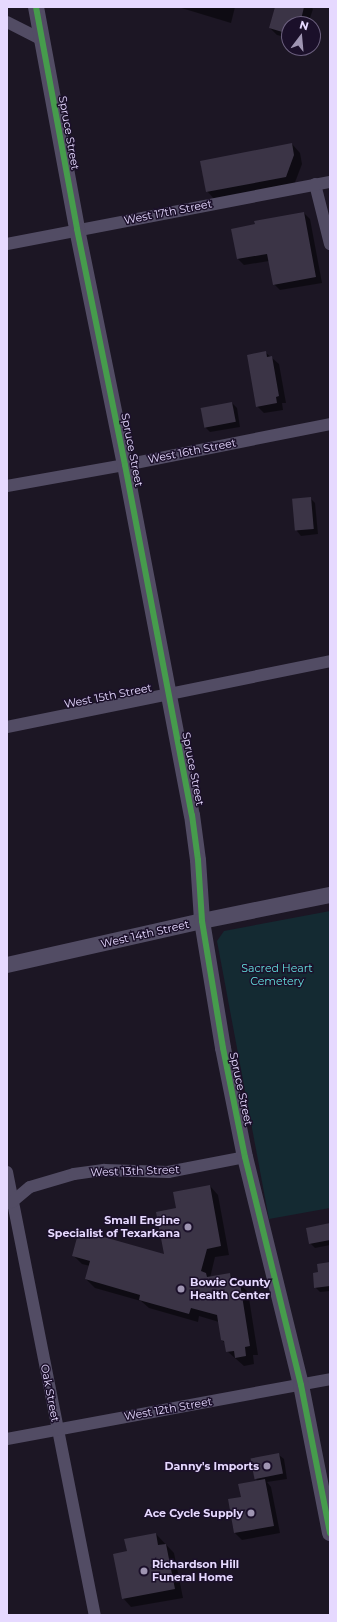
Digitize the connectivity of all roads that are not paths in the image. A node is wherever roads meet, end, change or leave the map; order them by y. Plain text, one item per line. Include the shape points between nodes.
1 (36, 7) edge
2 (7, 22) edge
3 (42, 40) junction
4 (330, 182) edge
5 (316, 184) junction
6 (77, 229) junction
7 (7, 244) edge
8 (330, 244) edge
9 (330, 424) edge
10 (125, 465) junction
11 (7, 486) edge
12 (330, 661) edge
13 (169, 694) junction
14 (7, 727) edge
15 (330, 895) edge
16 (202, 921) junction
17 (7, 965) edge
18 (245, 1158) junction
19 (7, 1172) edge
20 (10, 1202) edge
21 (330, 1379) edge
22 (301, 1385) junction
23 (58, 1430) junction
24 (7, 1440) edge
25 (330, 1534) edge
26 (95, 1615) edge

1 - 3 street, Spruce Street
2 - 3 street
3 - 6 street, Spruce Street
4 - 5 street, West 17th Street
5 - 6 street, West 17th Street
5 - 8 street
6 - 7 street, West 17th Street
6 - 10 street, Spruce Street
9 - 10 street, West 16th Street
10 - 11 street, West 16th Street
10 - 13 street, Spruce Street
12 - 13 street, West 15th Street
13 - 14 street, West 15th Street
13 - 16 street, Spruce Street via 195,834
15 - 16 street, West 14th Street
16 - 17 street, West 14th Street
16 - 18 street, Spruce Street via 223,1048
18 - 20 street, West 13th Street via 168,1172 104,1170 74,1174 30,1187
18 - 22 street, Spruce Street
19 - 20 street, Oak Street
20 - 23 street, Oak Street
21 - 22 street, West 12th Street
22 - 23 street, West 12th Street
22 - 25 street, Spruce Street
23 - 24 street, West 12th Street
23 - 26 street, Oak Street

